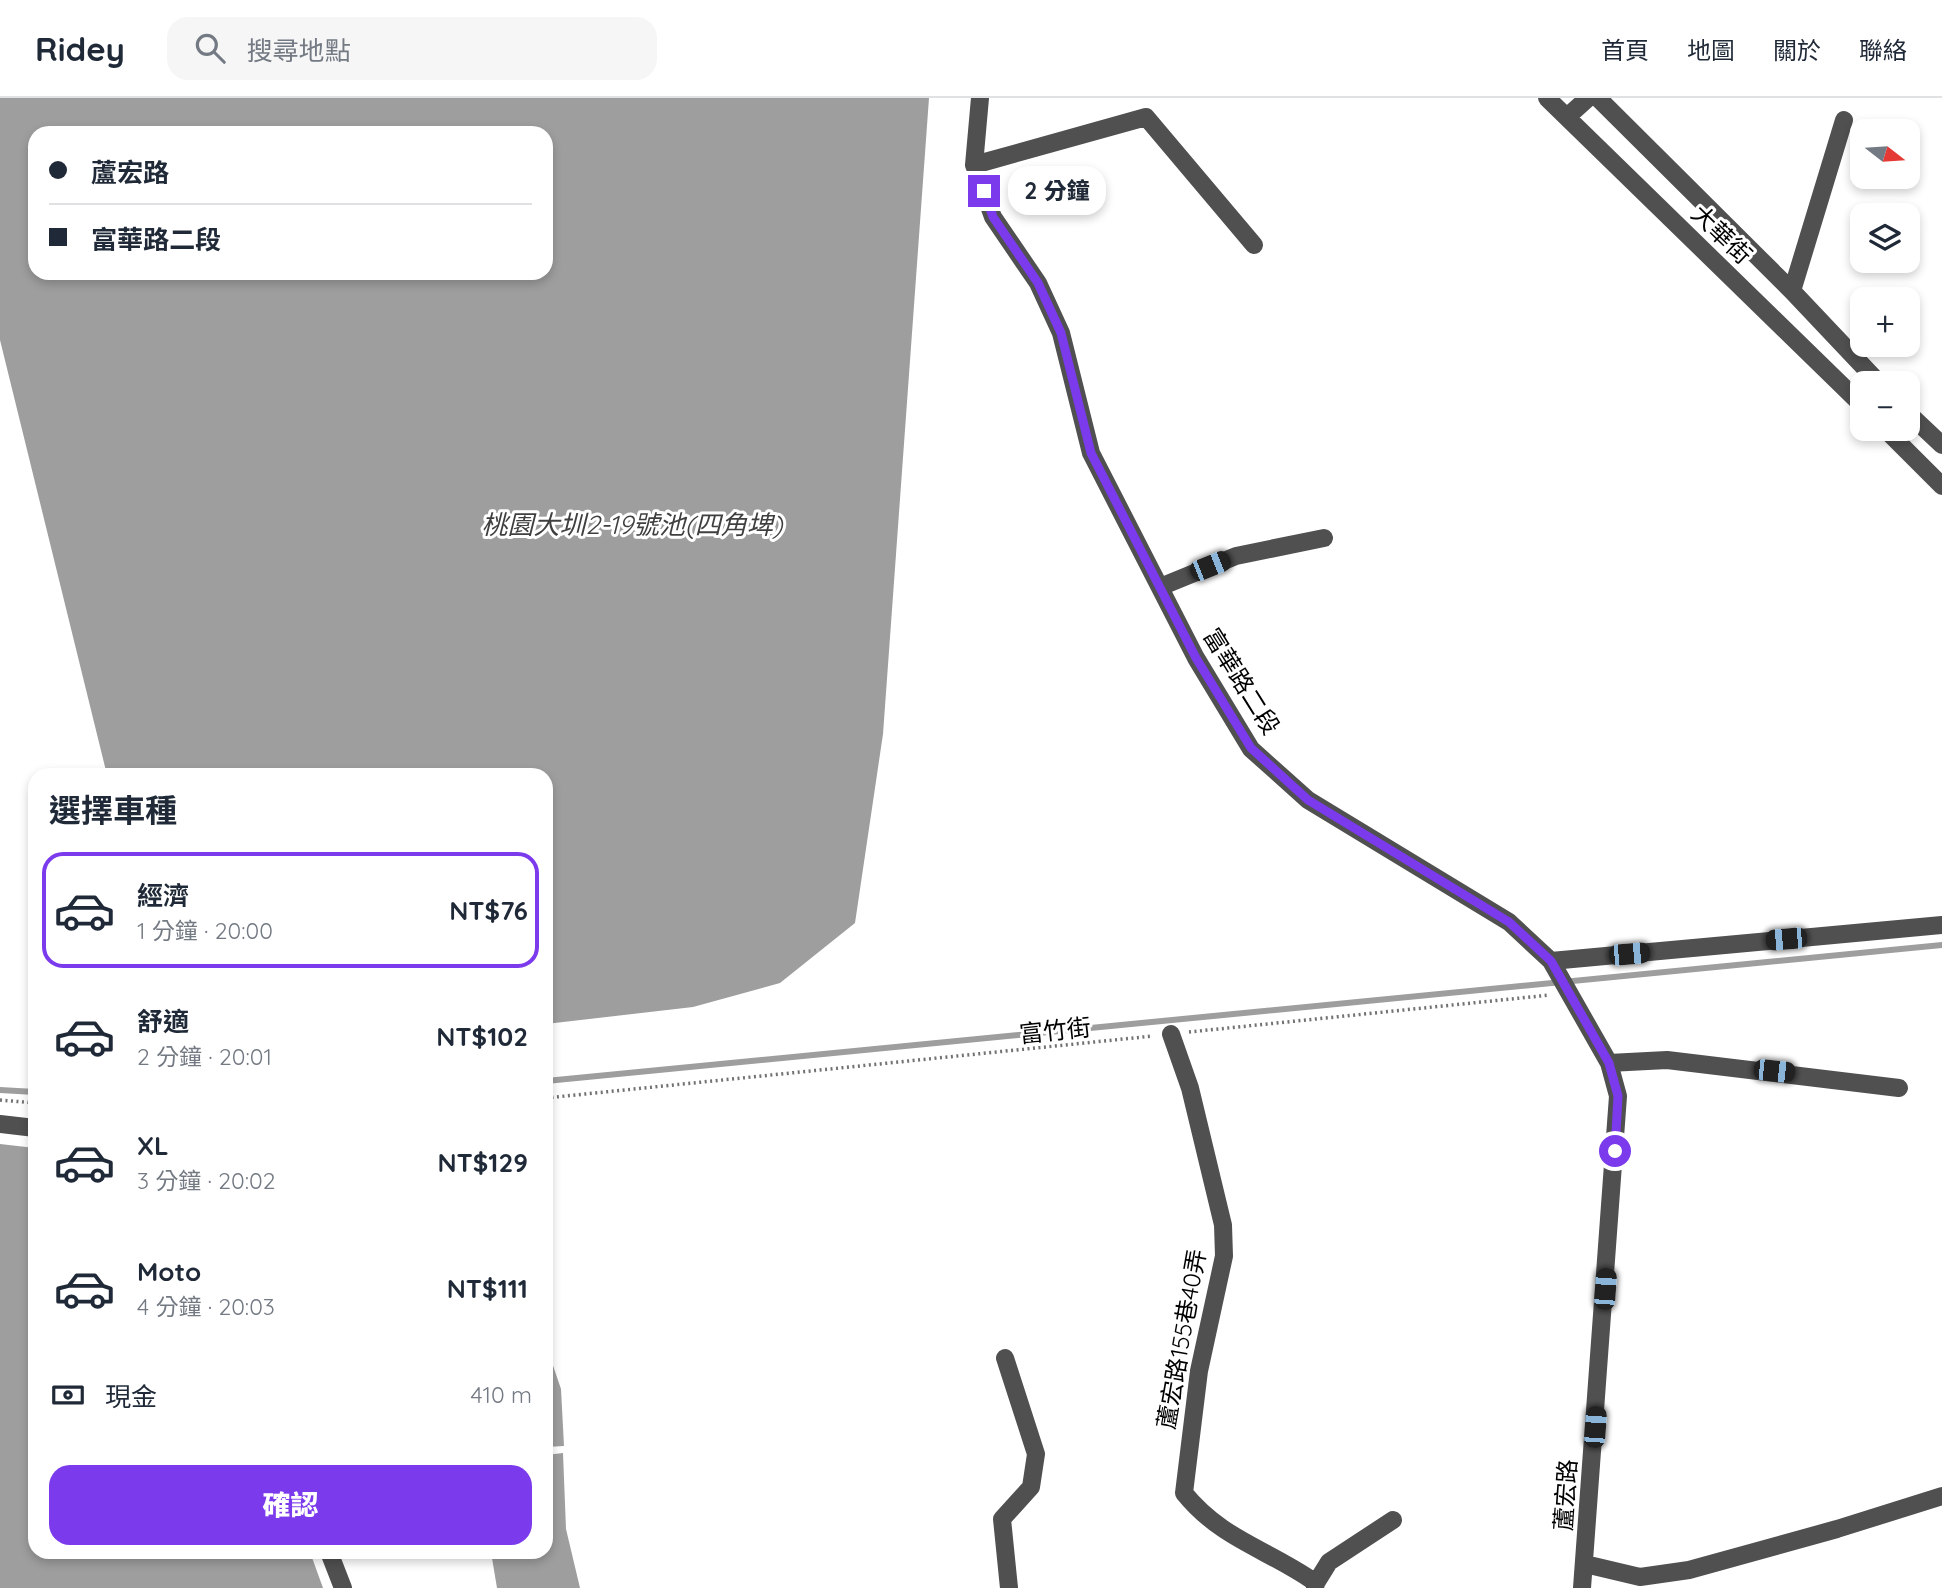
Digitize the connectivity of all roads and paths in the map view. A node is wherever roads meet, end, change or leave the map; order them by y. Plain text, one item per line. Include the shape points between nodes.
1 (980, 98) edge
2 (1547, 98) edge
3 (1588, 98) edge
4 (1598, 98) edge
5 (1567, 117) junction
6 (1844, 120) dead end
7 (974, 165) junction
8 (1254, 245) dead end
9 (1792, 291) junction
10 (1862, 365) junction
11 (1868, 371) edge
12 (1842, 385) junction
13 (1850, 393) edge
14 (1920, 424) edge
15 (1897, 441) edge
16 (1942, 445) edge
17 (1942, 486) edge
18 (1324, 538) dead end
19 (1160, 587) junction
20 (1942, 925) edge
21 (1560, 979) junction
22 (1171, 1034) junction
23 (1609, 1063) junction
24 (1899, 1088) dead end
25 (553, 1096) edge
26 (0, 1100) edge
27 (28, 1102) edge
28 (0, 1124) edge
29 (28, 1127) edge
30 (1005, 1359) dead end
31 (1942, 1496) edge
32 (1393, 1520) dead end
33 (331, 1559) edge
34 (1585, 1564) junction
35 (1315, 1585) edge
36 (343, 1588) edge
37 (1009, 1588) edge
38 (1582, 1588) edge

1 - 7 street, 富華路二段
2 - 5 street, 大華街
3 - 5 street
4 - 9 street, 大華街
5 - 12 street, 大華街
6 - 9 street
7 - 8 street via 1146,117
7 - 19 street, 富華路二段 via 993,217 1038,283 1061,333 1091,453
9 - 10 street, 大華街
10 - 11 street, 大華街
10 - 12 street
12 - 13 street, 大華街
14 - 16 street
15 - 17 street
18 - 19 street via 1236,556
19 - 21 street, 富華路二段 via 1196,658 1251,748 1308,800 1509,922
20 - 21 street
21 - 22 path, 富竹街
21 - 23 street, 蘆宏路
22 - 25 path, 富竹街
22 - 35 street, 蘆宏路155巷40弄 via 1190,1088 1223,1225 1224,1256 1199,1371 1184,1493 1229,1535 1293,1566
23 - 24 street via 1667,1060
23 - 34 street, 蘆宏路 via 1618,1096
26 - 27 path
28 - 29 street
30 - 37 street via 1036,1454 1031,1487 1002,1519
31 - 34 street via 1689,1570 1640,1577
32 - 35 street via 1329,1562
33 - 36 street
34 - 38 street, 蘆宏路

